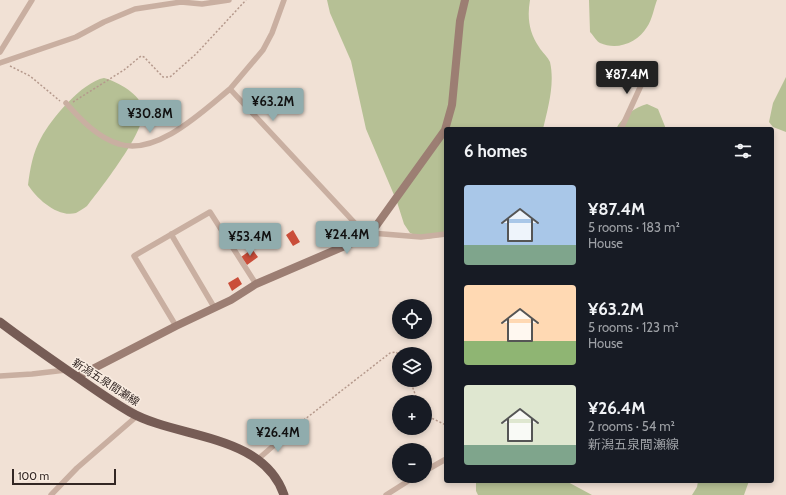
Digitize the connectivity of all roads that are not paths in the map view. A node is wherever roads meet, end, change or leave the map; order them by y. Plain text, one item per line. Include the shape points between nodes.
1 (32, 0) edge
2 (229, 0) edge
3 (284, 0) edge
4 (465, 0) edge
5 (0, 52) edge
6 (3, 64) edge
7 (649, 68) dead end
8 (230, 89) junction
9 (66, 103) road end
10 (446, 127) edge
11 (622, 127) edge
12 (444, 131) edge
13 (171, 234) junction
14 (368, 234) junction
15 (444, 234) edge
16 (256, 284) junction
17 (214, 307) junction
18 (0, 322) edge
19 (176, 326) junction
20 (66, 370) junction
21 (0, 376) edge
22 (77, 377) junction
23 (137, 416) junction
24 (287, 434) road end
25 (257, 460) junction
26 (444, 460) edge
27 (432, 467) edge
28 (405, 483) edge
29 (51, 495) edge
30 (284, 495) edge
31 (386, 495) edge

1 - 5 street
2 - 6 street via 202,4 181,2 135,9 76,37
3 - 8 street via 272,33 262,50
4 - 10 street via 460,21 452,105
7 - 11 street
8 - 9 street via 196,116 162,138 132,146 110,141 84,122
8 - 14 street
12 - 14 street
13 - 16 street via 210,212
13 - 17 street
13 - 19 street via 134,256
14 - 15 street via 421,237
14 - 16 street
16 - 17 street via 231,300
17 - 19 street
18 - 20 main road, 新潟五泉間瀬線
19 - 22 street
20 - 21 street
20 - 22 main road, 新潟五泉間瀬線
22 - 23 main road, 新潟五泉間瀬線
23 - 25 main road, 新潟五泉間瀬線 via 153,423 232,444
23 - 29 street via 76,468
24 - 25 street
25 - 30 main road, 新潟五泉間瀬線 via 276,480
26 - 27 street
28 - 31 street

